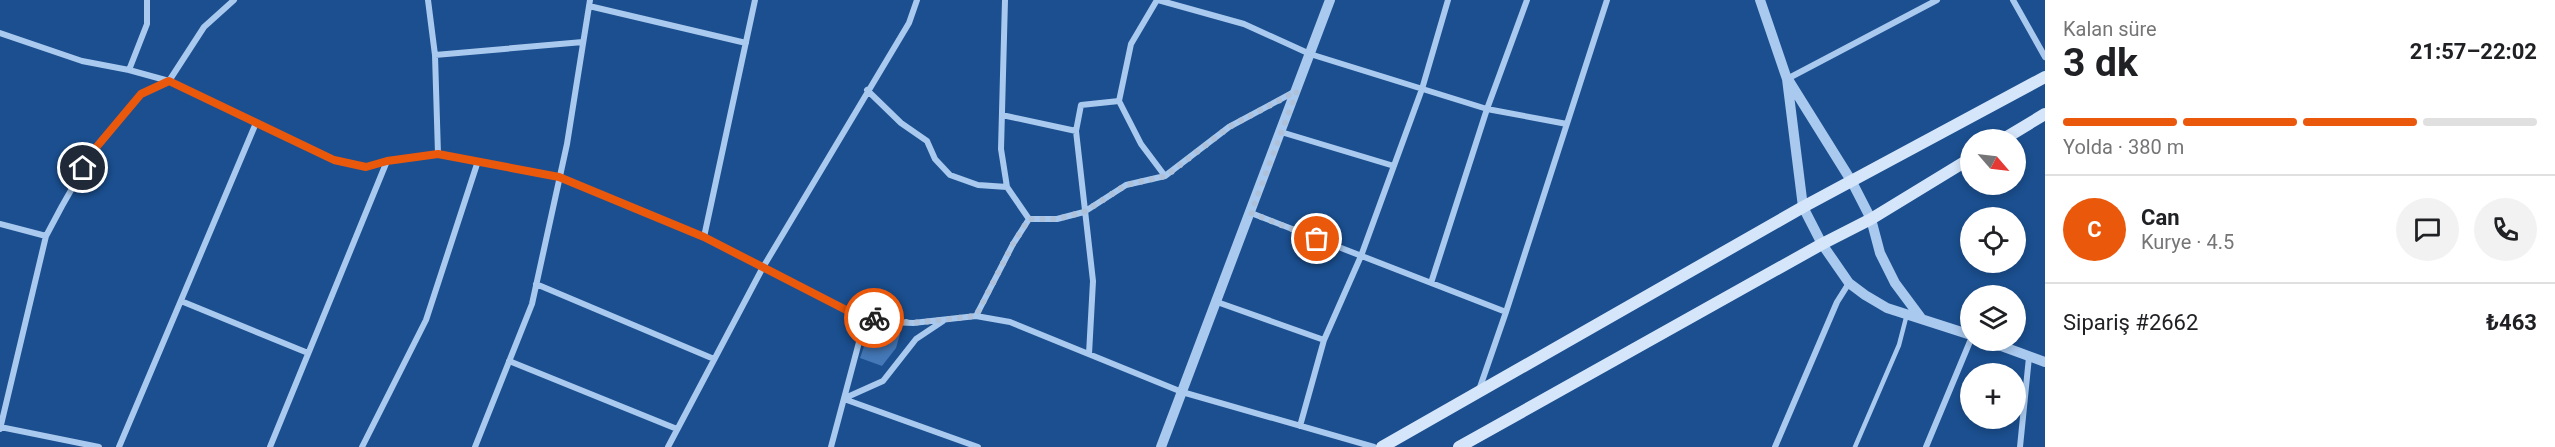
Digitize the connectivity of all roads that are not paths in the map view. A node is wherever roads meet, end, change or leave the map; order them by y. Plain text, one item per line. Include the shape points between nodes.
1 (147, 0) edge
2 (234, 0) edge
3 (428, 0) edge
4 (755, 0) edge
5 (917, 0) edge
6 (1005, 0) edge
7 (1158, 0) edge
8 (1330, 0) edge
9 (1448, 0) edge
10 (1527, 0) edge
11 (1607, 0) edge
12 (1760, 0) edge
13 (1937, 0) edge
14 (2013, 0) edge
15 (590, 3) edge
16 (0, 33) edge
17 (583, 42) junction
18 (746, 43) junction
19 (1310, 54) junction
20 (435, 55) junction
21 (2045, 57) edge
22 (129, 70) junction
23 (2045, 77) edge
24 (1787, 79) junction
25 (169, 81) junction
26 (1422, 89) junction
27 (867, 90) junction
28 (1297, 91) junction
29 (1119, 100) junction
30 (1486, 109) junction
31 (2045, 114) edge
32 (1002, 115) junction
33 (256, 123) junction
34 (1567, 124) junction
35 (2020, 129) edge
36 (1076, 131) junction
37 (1281, 132) junction
38 (438, 154) junction
39 (387, 161) junction
40 (478, 161) junction
41 (1960, 165) edge
42 (1394, 166) junction
43 (1166, 176) junction
44 (559, 177) junction
45 (1852, 182) junction
46 (1006, 187) junction
47 (1803, 207) junction
48 (1084, 212) junction
49 (1251, 213) junction
50 (1029, 219) junction
51 (1871, 219) junction
52 (0, 224) edge
53 (46, 236) junction
54 (704, 237) junction
55 (1822, 244) junction
56 (1361, 256) junction
57 (762, 269) junction
58 (1431, 283) junction
59 (1849, 283) junction
60 (536, 284) junction
61 (181, 301) junction
62 (1217, 302) junction
63 (1506, 312) junction
64 (1907, 314) junction
65 (866, 316) junction
66 (976, 316) junction
67 (1921, 318) junction
68 (946, 320) junction
69 (1960, 333) edge
70 (1324, 340) junction
71 (1965, 351) edge
72 (2014, 351) edge
73 (309, 353) junction
74 (1089, 354) junction
75 (2030, 357) junction
76 (714, 359) junction
77 (509, 361) junction
78 (2045, 362) edge
79 (1182, 392) junction
80 (1477, 395) junction
81 (844, 399) junction
82 (1300, 426) junction
83 (0, 427) edge
84 (677, 429) junction
85 (99, 447) edge
86 (119, 447) edge
87 (270, 447) edge
88 (362, 447) edge
89 (475, 447) edge
90 (668, 447) edge
91 (831, 447) edge
92 (978, 447) edge
93 (1161, 447) edge
94 (1374, 447) edge
95 (1382, 447) edge
96 (1459, 447) edge
97 (1775, 447) edge
98 (1855, 447) edge
99 (1926, 447) edge
100 (2020, 447) edge

1 - 22 street via 147,24
2 - 25 street via 204,27
3 - 20 street
4 - 18 street
5 - 27 street via 909,23
6 - 32 street
7 - 19 street via 1244,24
7 - 29 street via 1131,44
8 - 19 street
9 - 26 street
10 - 30 street
11 - 34 street
12 - 24 street
13 - 24 street
14 - 21 street
15 - 17 street
15 - 18 street
16 - 22 street via 82,61
17 - 20 street
17 - 44 street
18 - 54 street
19 - 26 street
19 - 28 street
20 - 38 street
22 - 25 street
23 - 45 main road
24 - 45 street
24 - 47 street
25 - 33 street
25 - 53 street via 141,94 94,150
26 - 30 street
26 - 42 street
27 - 46 street via 901,123 927,141 935,159 950,175 978,185
27 - 57 street
28 - 37 street
28 - 43 street via 1229,127
29 - 36 street via 1081,105
29 - 43 street via 1140,144
30 - 34 street
30 - 58 street
31 - 35 main road
32 - 36 street
32 - 46 street
33 - 39 street via 334,160 366,167
33 - 61 street
34 - 63 street
36 - 48 street
37 - 42 street
37 - 49 street
38 - 39 street
38 - 40 street
39 - 73 street
40 - 44 street
40 - 88 street via 426,320
41 - 51 main road
42 - 56 street
43 - 48 street via 1126,185
44 - 54 street
44 - 60 street
45 - 47 main road
45 - 51 street
46 - 50 street
47 - 55 street
47 - 80 main road
48 - 50 street via 1057,219
48 - 74 street via 1093,281
49 - 56 street
49 - 62 street
50 - 66 street
51 - 55 main road
51 - 67 street via 1880,252 1895,283
52 - 53 street
53 - 83 street
54 - 57 street
55 - 59 street
55 - 96 main road
56 - 58 street
56 - 70 street
57 - 65 street via 852,313
57 - 76 street
58 - 63 street
59 - 64 street via 1887,308
59 - 97 street via 1837,302
60 - 76 street
60 - 77 street
61 - 73 street
61 - 86 street
62 - 70 street
62 - 79 street
63 - 80 street
64 - 67 street
64 - 98 lane via 1899,345
65 - 68 street via 913,323
65 - 81 street
66 - 68 street
66 - 74 street via 1010,322
67 - 69 street
68 - 81 street via 916,339 883,381
70 - 82 street
71 - 99 street
72 - 75 street
73 - 87 street
74 - 79 street
75 - 78 street
75 - 100 street
76 - 84 street
77 - 84 street
77 - 89 street
79 - 82 street
79 - 93 street
80 - 95 main road
81 - 91 street
81 - 92 street
82 - 94 street
83 - 85 street
84 - 90 street

